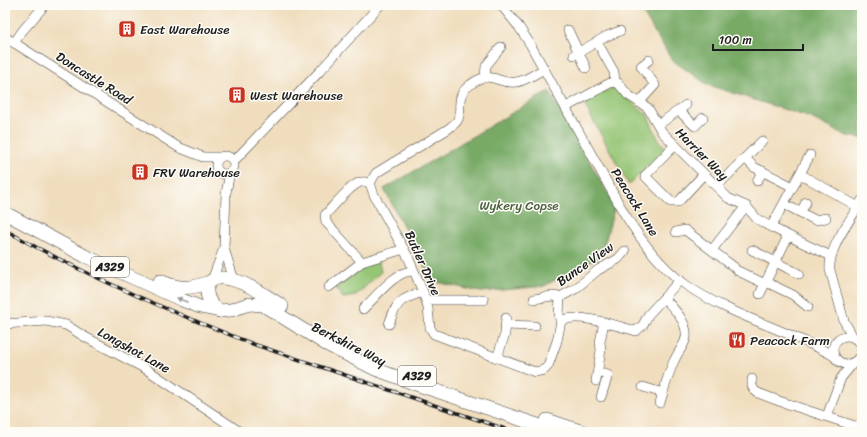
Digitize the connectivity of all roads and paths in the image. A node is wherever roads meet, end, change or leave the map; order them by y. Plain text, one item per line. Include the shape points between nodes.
1 (45, 5) edge
2 (380, 5) edge
3 (501, 5) edge
4 (568, 30) dead end
5 (620, 31) dead end
6 (5, 37) edge
7 (597, 42) junction
8 (14, 43) junction
9 (501, 47) dead end
10 (576, 54) junction
11 (649, 60) dead end
12 (586, 68) dead end
13 (544, 69) junction
14 (485, 77) junction
15 (615, 82) junction
16 (640, 103) junction
17 (566, 107) junction
18 (703, 118) dead end
19 (658, 126) junction
20 (762, 141) dead end
21 (675, 145) junction
22 (810, 155) dead end
23 (203, 157) junction
24 (745, 158) junction
25 (227, 159) junction
26 (218, 169) junction
27 (763, 171) junction
28 (230, 172) junction
29 (704, 174) junction
30 (800, 174) junction
31 (645, 176) junction
32 (757, 181) dead end
33 (370, 183) junction
34 (638, 183) dead end
35 (717, 186) junction
36 (793, 187) junction
37 (226, 193) junction
38 (806, 202) dead end
39 (5, 203) edge
40 (784, 204) junction
41 (861, 205) edge
42 (746, 206) junction
43 (801, 212) junction
44 (5, 213) edge
45 (826, 218) dead end
46 (771, 227) junction
47 (676, 232) dead end
48 (788, 236) junction
49 (224, 248) junction
50 (712, 250) junction
51 (752, 250) dead end
52 (625, 251) dead end
53 (831, 256) junction
54 (409, 260) junction
55 (362, 262) junction
56 (776, 262) junction
57 (799, 274) dead end
58 (680, 280) junction
59 (211, 281) junction
60 (235, 281) junction
61 (765, 283) junction
62 (329, 286) dead end
63 (760, 294) dead end
64 (424, 296) junction
65 (560, 297) junction
66 (664, 298) junction
67 (534, 299) dead end
68 (484, 300) dead end
69 (237, 307) junction
70 (808, 307) dead end
71 (363, 309) dead end
72 (220, 312) junction
73 (561, 321) junction
74 (844, 321) junction
75 (604, 322) junction
76 (5, 324) edge
77 (389, 324) dead end
78 (535, 326) dead end
79 (838, 339) junction
80 (858, 342) edge
81 (813, 345) junction
82 (497, 358) junction
83 (836, 358) junction
84 (858, 358) edge
85 (538, 371) joint
86 (841, 378) junction
87 (752, 379) dead end
88 (643, 387) dead end
89 (663, 393) junction
90 (601, 397) dead end
91 (660, 403) dead end
92 (826, 416) junction
93 (862, 427) edge
94 (240, 432) edge
95 (558, 432) edge
96 (583, 432) edge

1 - 8 street
2 - 25 street via 263,132
3 - 13 street, Peacock Lane
4 - 10 street
5 - 7 street
6 - 8 street, Doncastle Road
7 - 10 street
7 - 15 street via 614,72
8 - 23 street, Doncastle Road via 166,140
9 - 14 street via 486,66
10 - 12 street
11 - 16 street via 641,66 655,85
13 - 14 street via 518,82
13 - 17 street, Peacock Lane
14 - 33 street via 468,86 461,95 457,121 376,173
15 - 16 street, Harrier Way
15 - 17 street
16 - 19 street, Harrier Way via 650,112
17 - 58 street, Peacock Lane via 613,196 634,228 662,263
18 - 19 street via 695,126 683,108
19 - 21 street, Harrier Way
20 - 24 street
21 - 29 street, Harrier Way
21 - 31 street
22 - 30 street
23 - 25 street, Doncastle Road
23 - 26 street, Doncastle Road
24 - 27 street via 754,167
24 - 35 street
25 - 26 street via 217,161
25 - 28 street via 233,168
26 - 28 street via 225,174
26 - 37 street
27 - 32 street
27 - 36 street
28 - 37 street
29 - 31 street via 681,199 674,202 671,202
29 - 35 street, Harrier Way
30 - 36 street
30 - 41 street
31 - 34 street
33 - 54 street, Butler Drive
33 - 55 street via 358,183 325,215 326,222
35 - 42 street, Harrier Way via 728,198
36 - 40 street
37 - 49 street
38 - 43 street
39 - 59 highway, A329 via 78,242 169,285 186,288
40 - 43 street
40 - 46 street
41 - 53 street
42 - 46 street, Harrier Way via 757,219
42 - 50 street
43 - 45 street via 815,220
72 -> 44 highway, A329 via 182,300 85,256
46 - 48 street, Harrier Way
47 - 50 street via 685,230
48 - 53 street, Harrier Way
48 - 56 street
49 - 59 street
49 - 60 street
50 - 61 street via 736,269
51 - 56 street
52 - 65 street, Bunce View via 618,259
53 - 74 street via 830,270
54 - 55 street
54 - 64 street, Butler Drive
54 - 71 street via 410,271 397,276
55 - 62 street
56 - 57 street
56 - 61 street
58 - 66 street
58 - 81 street, Peacock Lane via 724,306
59 - 60 highway, A329 via 223,278
59 - 72 highway via 206,290 207,297 212,306
60 - 69 highway via 241,292
60 - 96 highway, Berkshire Way / A329 via 255,289 322,332 376,360
61 - 63 street
61 - 70 street via 793,295
64 - 68 street
64 - 77 street via 400,300
64 - 82 street, Butler Drive via 430,328 434,334
65 - 67 street, Bunce View
65 - 73 street, Bunce View
66 - 75 street via 636,331
66 - 89 street via 684,324 686,333
69 - 72 highway, A329
69 - 95 highway, Berkshire Way / A329 via 249,304 262,305 326,344 376,369
73 - 75 street via 574,317
73 - 85 street, Bunce View via 548,366
74 - 79 street
74 - 80 street
75 - 90 street via 597,376 608,375
76 - 94 street, Longshot Lane via 46,321 66,325 146,369
78 - 82 street via 506,321 505,334
79 - 80 street via 845,336
79 - 81 street
79 - 83 street via 833,348
80 - 84 street via 861,350
81 - 83 street, Peacock Lane
82 - 85 street, Butler Drive
83 - 84 street via 846,364
83 - 86 street
84 - 86 street
86 - 92 street
87 - 92 street via 752,386 758,393
88 - 89 street
89 - 91 street
92 - 93 street

